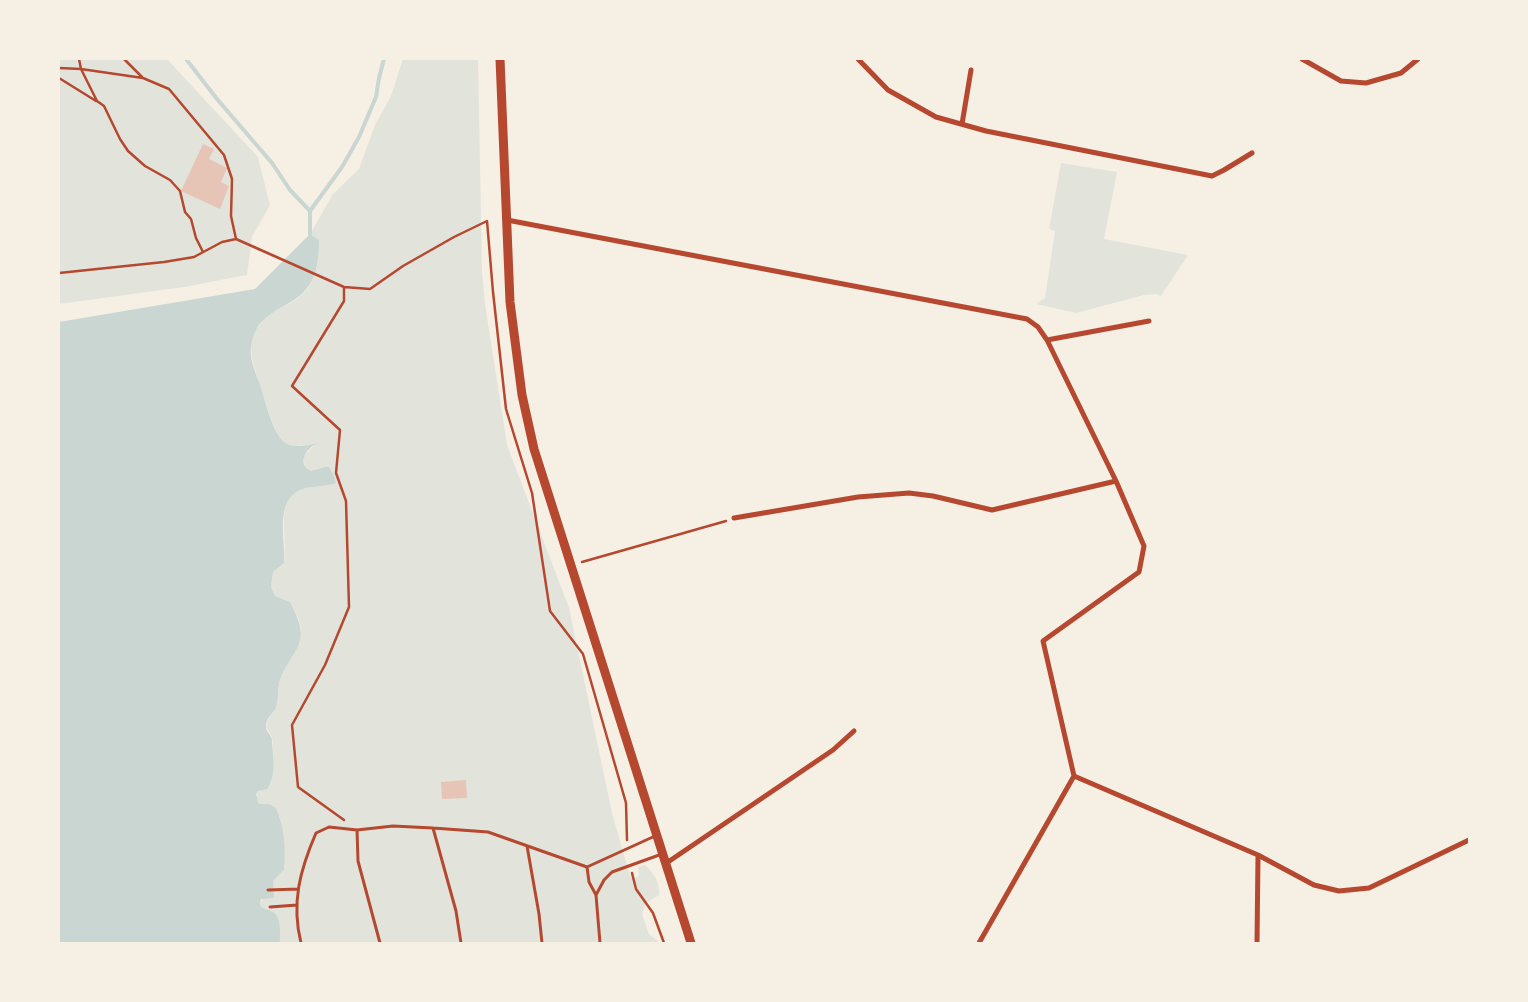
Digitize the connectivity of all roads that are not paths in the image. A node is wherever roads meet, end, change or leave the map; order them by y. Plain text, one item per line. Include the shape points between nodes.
1 (500, 59) edge
2 (858, 59) edge
3 (1302, 59) edge
4 (1418, 59) edge
5 (971, 70) dead end
6 (962, 124) junction
7 (1252, 153) dead end
8 (507, 220) junction
9 (1149, 321) dead end
10 (1048, 340) junction
11 (1116, 481) junction
12 (734, 518) road end
13 (854, 731) dead end
14 (1074, 776) junction
15 (433, 828) junction
16 (357, 830) junction
17 (657, 836) junction
18 (1469, 840) edge
19 (527, 845) junction
20 (662, 854) junction
21 (1258, 856) junction
22 (665, 864) junction
23 (587, 866) junction
24 (298, 888) junction
25 (268, 890) dead end
26 (596, 894) junction
27 (297, 905) junction
28 (270, 908) dead end
29 (301, 943) edge
30 (380, 943) edge
31 (461, 943) edge
32 (542, 943) edge
33 (600, 943) edge
34 (692, 943) edge
35 (979, 943) edge
36 (1257, 943) edge

1 - 8 main road
2 - 6 street via 888,90 936,118
3 - 4 street via 1340,80 1366,83 1401,73
5 - 6 street
6 - 7 street via 1212,176
8 - 10 street via 1027,319 1038,326
8 - 17 main road via 510,302 522,395 534,449
9 - 10 street
10 - 11 street
11 - 12 street via 992,510 909,493 858,497
11 - 14 street via 1144,546 1139,572 1043,641
13 - 22 street via 833,750
14 - 21 street
14 - 35 street
15 - 16 lane via 393,826
15 - 19 lane via 488,832
15 - 31 lane via 456,911
16 - 24 lane via 330,828 316,833
16 - 30 lane via 358,861
17 - 20 main road
17 - 23 lane
18 - 21 street via 1369,888 1339,891 1314,885
19 - 23 lane
19 - 32 lane
20 - 22 main road
20 - 26 lane via 612,872
21 - 36 street
22 - 34 main road
23 - 26 lane via 589,882
24 - 25 lane
24 - 27 lane
26 - 33 lane
27 - 28 lane
27 - 29 lane via 296,925

